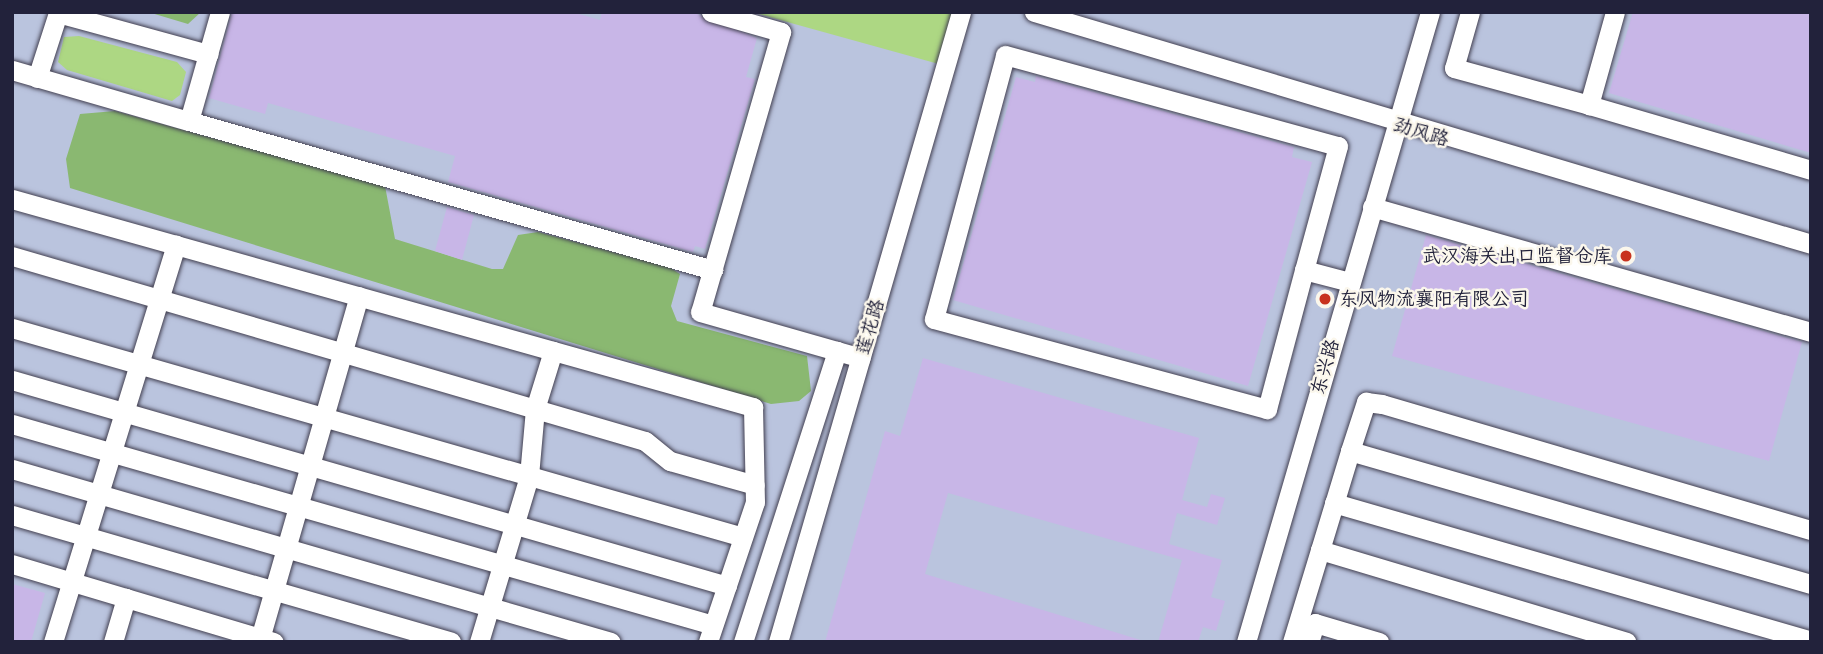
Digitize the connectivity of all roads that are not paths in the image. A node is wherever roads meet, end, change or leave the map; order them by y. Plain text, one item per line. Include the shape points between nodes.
1 (220, 12) edge
2 (711, 12) edge
3 (961, 12) edge
4 (1034, 12) edge
5 (1075, 12) edge
6 (1430, 12) edge
7 (1470, 12) edge
8 (1615, 12) edge
9 (208, 54) junction
10 (12, 70) edge
11 (37, 78) junction
12 (1589, 105) junction
13 (1399, 119) junction
14 (190, 121) junction
15 (1811, 170) edge
16 (12, 199) edge
17 (1372, 208) junction
18 (1811, 231) edge
19 (1811, 244) edge
20 (176, 245) junction
21 (12, 256) edge
22 (713, 270) junction
23 (1304, 270) junction
24 (1350, 282) junction
25 (359, 296) junction
26 (159, 299) junction
27 (12, 328) edge
28 (1811, 332) edge
29 (553, 351) junction
30 (837, 351) junction
31 (343, 353) junction
32 (862, 358) junction
33 (139, 364) junction
34 (12, 380) edge
35 (535, 409) junction
36 (124, 412) junction
37 (324, 417) junction
38 (12, 424) edge
39 (1350, 450) junction
40 (112, 453) junction
41 (310, 466) junction
42 (12, 469) edge
43 (529, 476) junction
44 (755, 485) junction
45 (100, 494) junction
46 (1334, 503) junction
47 (298, 506) junction
48 (12, 515) edge
49 (514, 525) junction
50 (1811, 530) edge
51 (86, 536) junction
52 (743, 537) junction
53 (286, 548) junction
54 (1320, 550) junction
55 (12, 564) edge
56 (502, 565) junction
57 (73, 582) junction
58 (1811, 584) edge
59 (727, 586) junction
60 (274, 590) junction
61 (126, 598) junction
62 (489, 607) junction
63 (710, 634) edge
64 (265, 640) edge
65 (1811, 641) edge
66 (53, 642) edge
67 (113, 642) edge
68 (451, 642) edge
69 (479, 642) edge
70 (611, 642) edge
71 (743, 642) edge
72 (778, 642) edge
73 (1246, 642) edge
74 (1292, 642) edge
75 (1309, 642) edge
76 (1379, 642) edge
77 (1626, 642) edge

1 - 9 street
2 - 22 street via 781,32
3 - 32 street, 莲花路
4 - 13 street, 劲风路
5 - 13 street, 劲风路
6 - 13 street, 东兴路
7 - 12 street via 1454,68
8 - 12 street
9 - 11 street via 58,13
9 - 14 street
10 - 11 street
11 - 14 street
12 - 15 street
13 - 17 street, 东兴路
13 - 18 street, 劲风路
13 - 19 street, 劲风路
14 - 22 street
16 - 20 street
17 - 24 street, 东兴路
17 - 28 street
20 - 25 street
20 - 26 street
21 - 26 street
22 - 30 street via 701,312
23 - 23 street via 1338,146 1005,55 934,319 1267,409
23 - 24 street
24 - 73 street, 东兴路
25 - 29 street
25 - 31 street
26 - 31 street
26 - 33 street
27 - 33 street
29 - 35 street
29 - 44 street via 753,407
30 - 32 street
30 - 71 street
31 - 35 street
31 - 37 street
32 - 72 street, 莲花路
33 - 36 street
33 - 37 street
34 - 36 street
35 - 43 street
35 - 44 street via 645,441 670,461
36 - 40 street
36 - 41 street
37 - 41 street
37 - 43 street
38 - 40 street
39 - 46 street
39 - 50 street via 1366,402 1382,404
39 - 58 street
40 - 45 street
40 - 47 street
41 - 47 street
41 - 49 street
42 - 45 street
43 - 49 street
43 - 52 street
44 - 52 street
45 - 51 street
45 - 53 street
46 - 54 street
46 - 65 street
47 - 53 street
47 - 56 street
48 - 51 street
49 - 56 street
49 - 59 street
51 - 57 street
51 - 60 street
52 - 59 street
53 - 60 street
53 - 62 street
54 - 74 street
54 - 77 street
55 - 57 street
56 - 62 street
56 - 63 street
57 - 61 street
57 - 66 street
59 - 63 street
60 - 64 street
60 - 68 street
61 - 64 street
61 - 67 street
62 - 69 street
62 - 70 street
75 - 76 street via 1315,623

